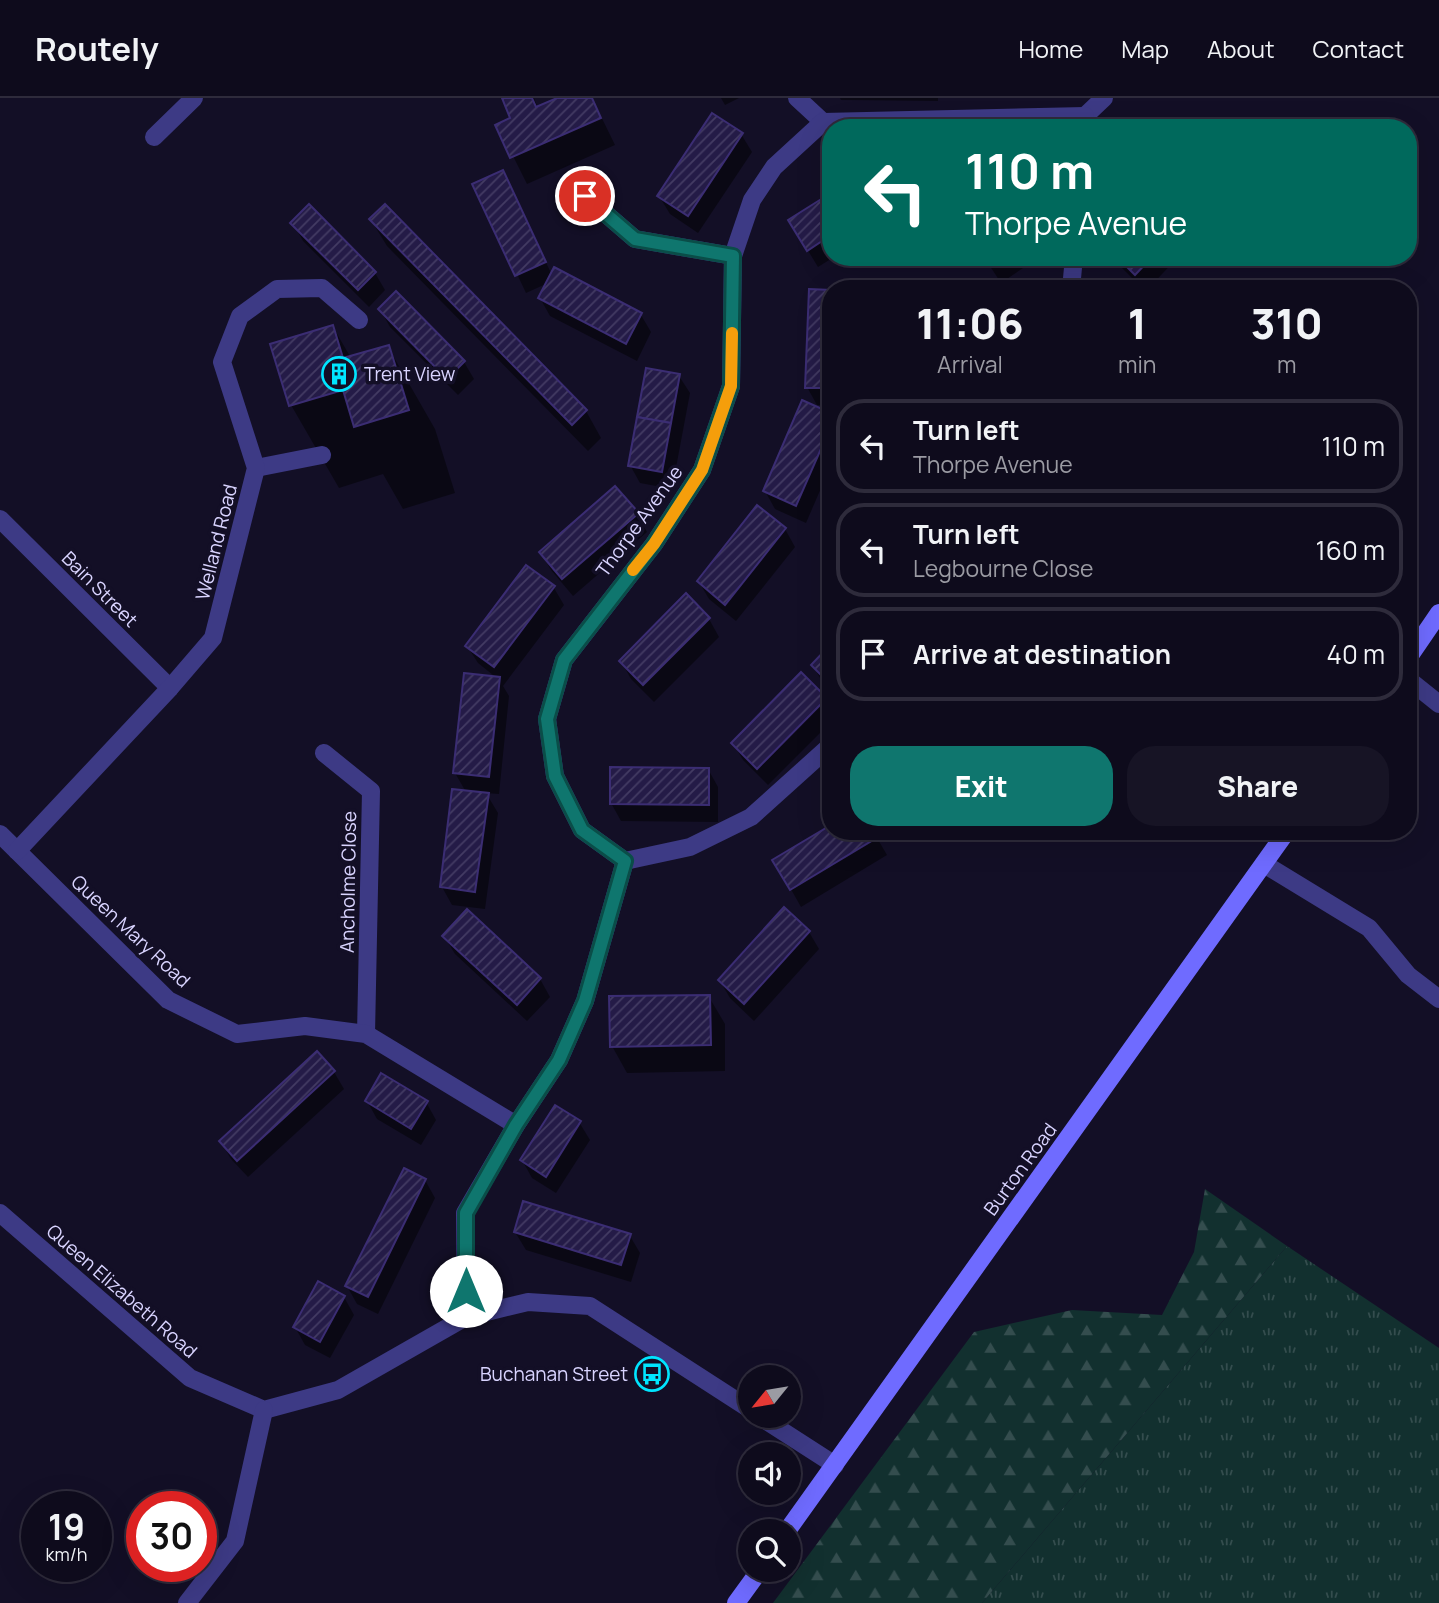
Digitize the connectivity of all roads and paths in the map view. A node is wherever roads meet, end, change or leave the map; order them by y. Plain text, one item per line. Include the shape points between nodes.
1 (194, 98) edge
2 (797, 98) edge
3 (1104, 98) edge
4 (1087, 119) edge
5 (822, 121) edge
6 (822, 123) edge
7 (154, 137) dead end
8 (569, 182) dead end
9 (733, 256) junction
10 (359, 320) dead end
11 (322, 455) dead end
12 (256, 468) junction
13 (0, 519) edge
14 (1439, 613) edge
15 (1417, 645) edge
16 (1417, 686) edge
17 (170, 688) junction
18 (1439, 704) edge
19 (324, 753) dead end
20 (822, 753) edge
21 (0, 834) edge
22 (1281, 840) edge
23 (17, 851) junction
24 (625, 861) junction
25 (1264, 864) junction
26 (1439, 999) edge
27 (366, 1034) junction
28 (516, 1125) junction
29 (0, 1213) edge
30 (466, 1317) junction
31 (738, 1402) edge
32 (264, 1410) junction
33 (778, 1428) edge
34 (835, 1465) junction
35 (796, 1519) edge
36 (751, 1582) edge
37 (187, 1603) edge
38 (736, 1603) edge

1 - 7 street
2 - 5 street
3 - 4 street
6 - 9 street, Thorpe Avenue via 775,167 752,200
8 - 9 street via 635,239
9 - 24 street, Thorpe Avenue via 731,386 702,470 654,544 564,660 547,719 555,776 582,830
10 - 12 street, Welland Road via 322,288 277,289 240,316 222,362
11 - 12 street
12 - 17 street, Welland Road via 213,638
13 - 17 street, Bain Street
14 - 15 main road
16 - 18 street
17 - 23 street, Welland Road
19 - 27 street, Ancholme Close via 371,791
20 - 24 street via 751,817 690,848
21 - 23 street, Queen Mary Road
22 - 25 main road, Burton Road
23 - 27 street, Queen Mary Road via 168,1000 237,1034 305,1026
24 - 28 street via 585,1001 559,1060
25 - 26 street via 1368,928 1408,975
25 - 34 main road, Burton Road
27 - 28 street, Queen Mary Road
28 - 30 street via 466,1213
29 - 32 street, Queen Elizabeth Road via 190,1378
30 - 31 street via 528,1302 590,1306
30 - 32 street via 338,1390
32 - 37 street via 235,1541
33 - 34 street
34 - 35 main road, Burton Road
36 - 38 main road

